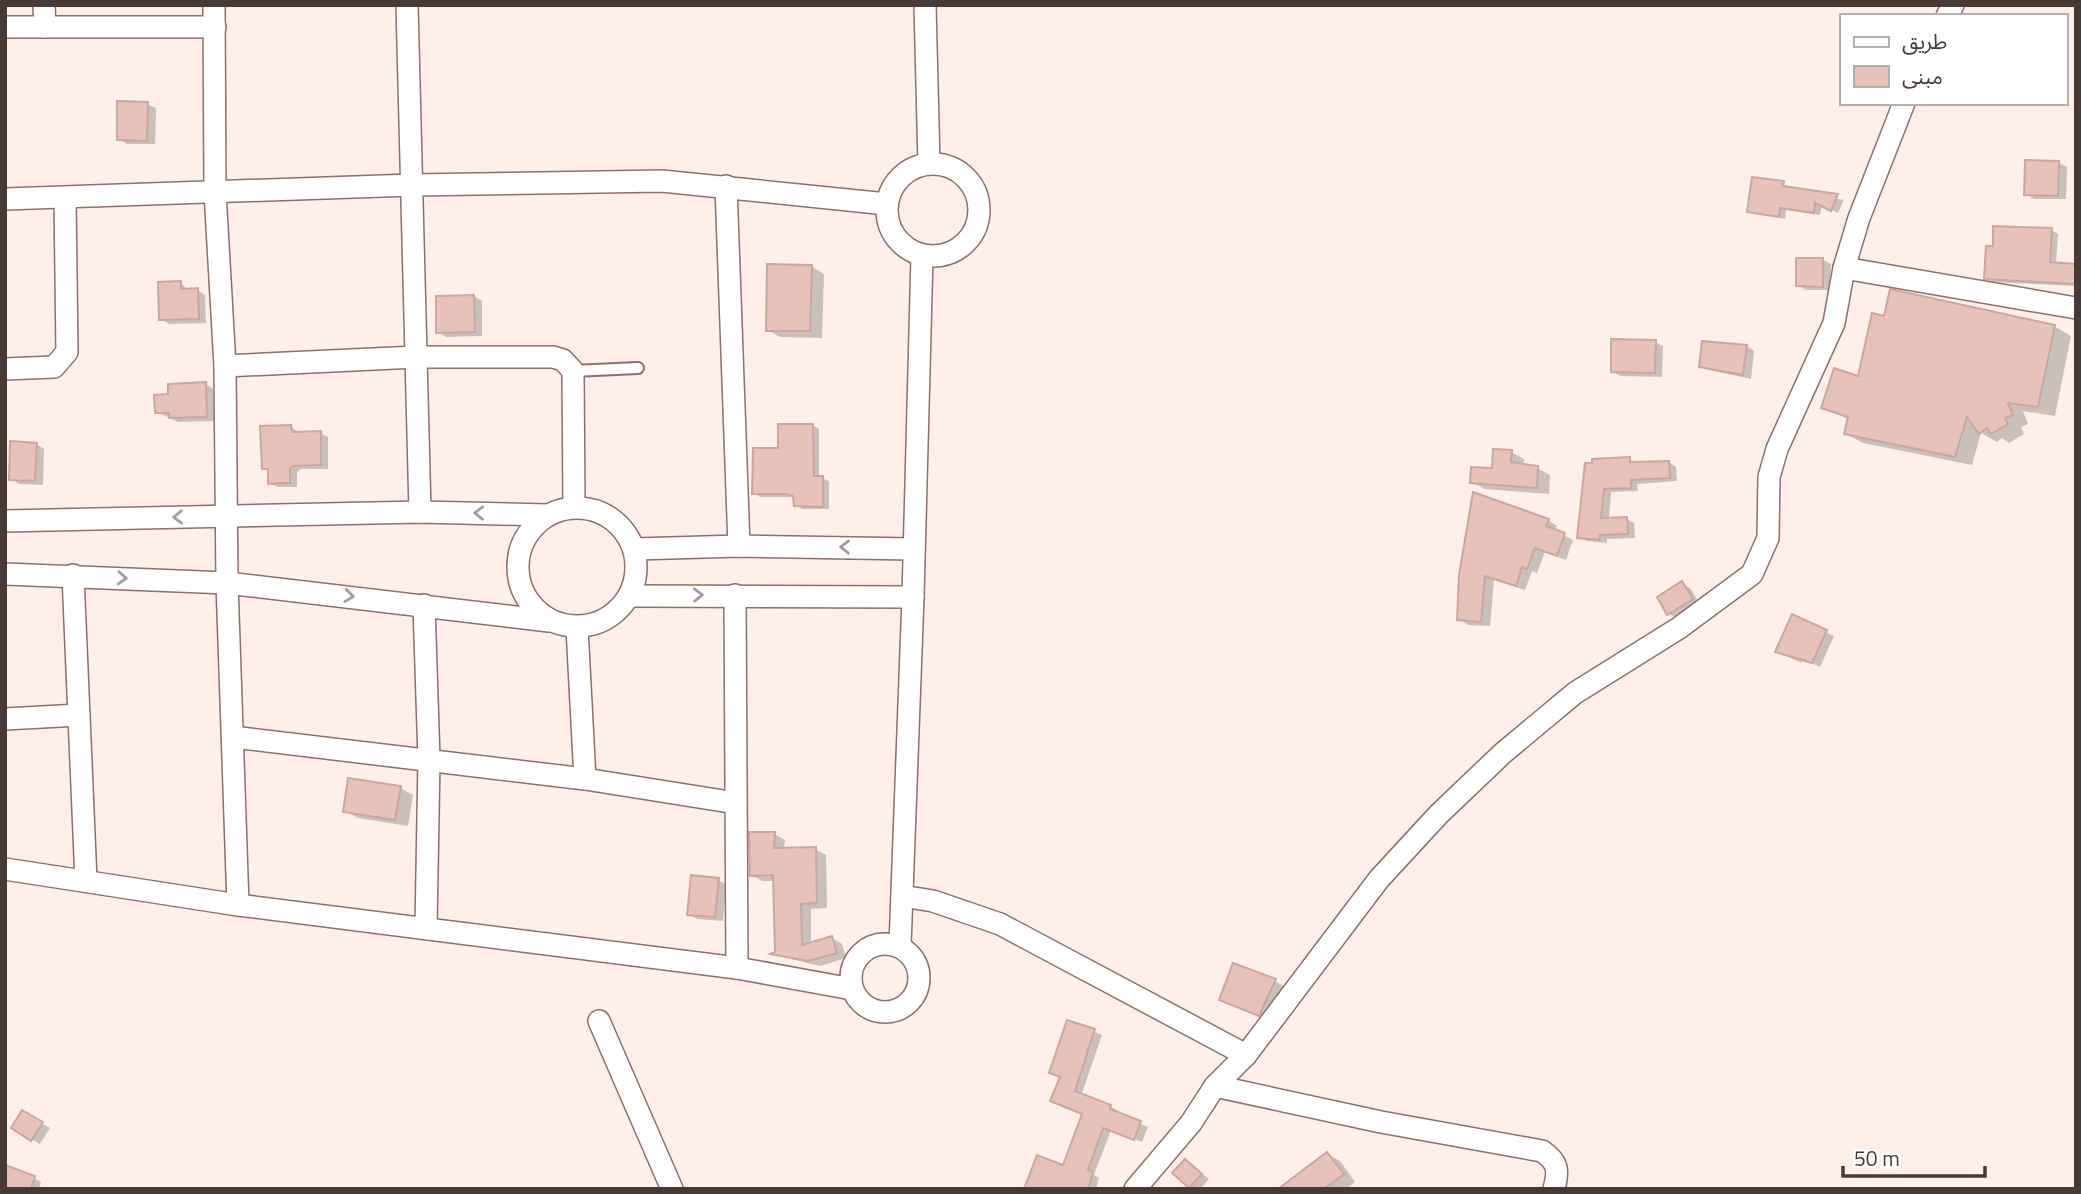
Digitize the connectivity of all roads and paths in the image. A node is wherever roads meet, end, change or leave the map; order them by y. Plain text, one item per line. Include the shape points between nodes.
1 (44, 5) edge
2 (214, 5) edge
3 (407, 5) edge
4 (925, 5) edge
5 (5, 27) edge
6 (45, 27) junction
7 (215, 27) junction
8 (1902, 105) edge
9 (929, 164) junction
10 (412, 185) junction
11 (726, 186) junction
12 (215, 192) junction
13 (65, 198) junction
14 (5, 199) edge
15 (887, 204) junction
16 (922, 256) junction
17 (1844, 268) junction
18 (2076, 307) edge
19 (416, 357) junction
20 (225, 366) junction
21 (638, 368) dead end
22 (5, 369) edge
23 (573, 371) junction
24 (575, 507) junction
25 (420, 512) junction
26 (547, 515) junction
27 (227, 516) junction
28 (5, 521) edge
29 (739, 546) junction
30 (913, 549) junction
31 (635, 550) junction
32 (5, 574) edge
33 (73, 575) junction
34 (227, 583) junction
35 (735, 594) junction
36 (630, 596) junction
37 (914, 597) junction
38 (424, 605) junction
39 (549, 621) junction
40 (577, 628) junction
41 (79, 715) junction
42 (5, 719) edge
43 (233, 737) junction
44 (429, 760) junction
45 (585, 779) junction
46 (736, 803) junction
47 (5, 869) edge
48 (86, 881) junction
49 (902, 895) junction
50 (238, 905) junction
51 (426, 928) junction
52 (900, 946) junction
53 (737, 968) junction
54 (852, 989) junction
55 (598, 1021) dead end
56 (1246, 1055) junction
57 (1215, 1086) junction
58 (672, 1189) edge
59 (1135, 1189) edge
60 (1555, 1189) edge

1 - 6 street
2 - 7 street
3 - 10 street
4 - 9 street
5 - 6 street
6 - 7 street
7 - 12 street
8 - 17 street
9 - 15 street via 901,176 891,188
9 - 16 street via 952,167 970,181 979,202 977,226 965,245 944,256
10 - 11 street via 662,181
10 - 12 street
10 - 19 street
11 - 15 street
11 - 29 street
12 - 13 street
12 - 20 street
13 - 14 street
13 - 22 street via 67,352 54,367
15 - 16 street via 888,226 901,245
16 - 30 street
17 - 18 street
17 - 56 street via 1834,323 1777,449 1769,477 1768,538 1752,574 1697,616 1575,693 1503,753 1379,879
19 - 20 street
19 - 23 street via 553,357 564,360
19 - 25 street
20 - 27 street
21 - 23 lane
23 - 24 street
24 - 26 street
24 - 31 street via 612,518
26 -> 25 street
25 - 27 street
26 - 39 street via 531,529 517,569 521,589
27 -> 28 street
27 - 34 street
30 -> 29 street
29 - 31 street
30 - 37 street
31 - 36 street
32 - 33 street
33 -> 34 street
33 - 41 street
34 -> 38 street
34 - 43 street
36 -> 35 street
35 - 37 street
35 - 46 street
36 - 40 street via 598,624
37 - 49 street
38 - 39 street
38 - 44 street
39 - 40 street
40 - 45 street
41 - 42 street
41 - 48 street
43 - 44 street
43 - 50 street
44 - 45 street
44 - 51 street
45 - 46 street
46 - 53 street
47 - 48 street
48 - 50 street
49 - 52 street
49 - 56 street via 1000,924
50 - 51 street
51 - 53 street
52 - 54 street via 877,945 857,958 851,973
52 - 54 street via 913,957 920,973 918,990 908,1004 893,1013 876,1012 861,1003
53 - 54 street
55 - 58 street
56 - 57 street
57 - 59 street via 1191,1123
57 - 60 street via 1542,1151 1558,1168

